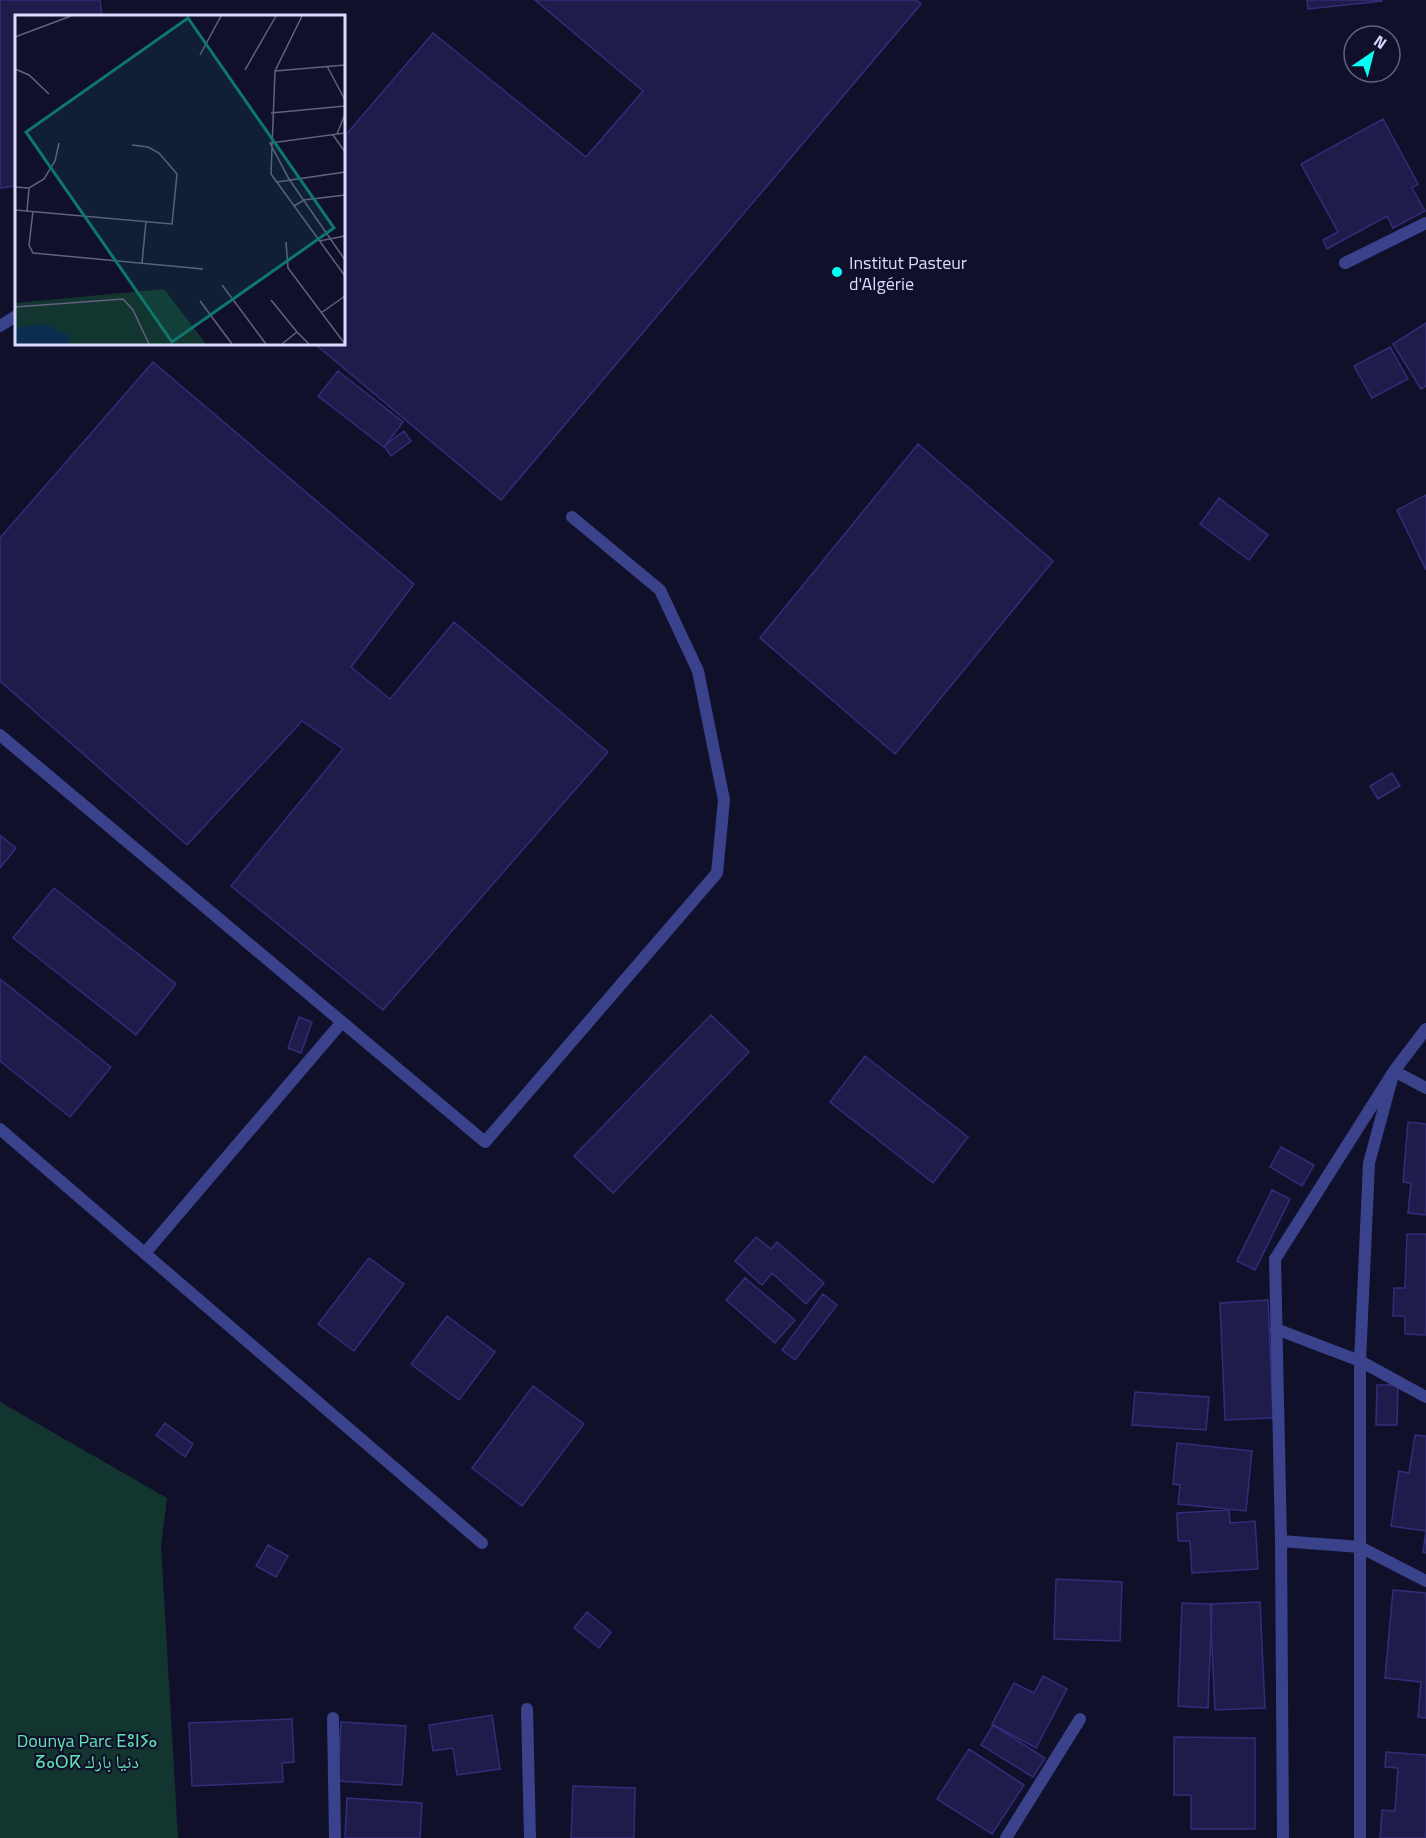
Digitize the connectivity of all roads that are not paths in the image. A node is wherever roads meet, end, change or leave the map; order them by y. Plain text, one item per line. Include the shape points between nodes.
1 (1426, 222) edge
2 (1345, 263) dead end
3 (15, 317) edge
4 (0, 326) edge
5 (572, 517) dead end
6 (0, 735) edge
7 (342, 1022) junction
8 (1426, 1029) edge
9 (1394, 1071) junction
10 (1426, 1088) edge
11 (0, 1129) edge
12 (145, 1253) junction
13 (1276, 1329) junction
14 (1360, 1361) junction
15 (1426, 1397) edge
16 (1281, 1541) junction
17 (482, 1543) dead end
18 (1360, 1547) junction
19 (1426, 1581) edge
20 (527, 1709) dead end
21 (333, 1718) dead end
22 (1080, 1719) dead end
23 (335, 1838) edge
24 (530, 1838) edge
25 (1006, 1838) edge
26 (1283, 1838) edge
27 (1360, 1838) edge

1 - 2 street
3 - 4 street
5 - 7 street via 660,590 698,671 724,800 717,873 485,1142
6 - 7 street
7 - 12 street
8 - 9 street
9 - 10 street
9 - 13 street via 1275,1259
9 - 14 street via 1369,1163
11 - 12 street
12 - 17 street
13 - 14 street
13 - 16 street
14 - 15 street
14 - 18 street
16 - 18 street
16 - 26 street
18 - 19 street
18 - 27 street
20 - 24 street
21 - 23 street
22 - 25 street

